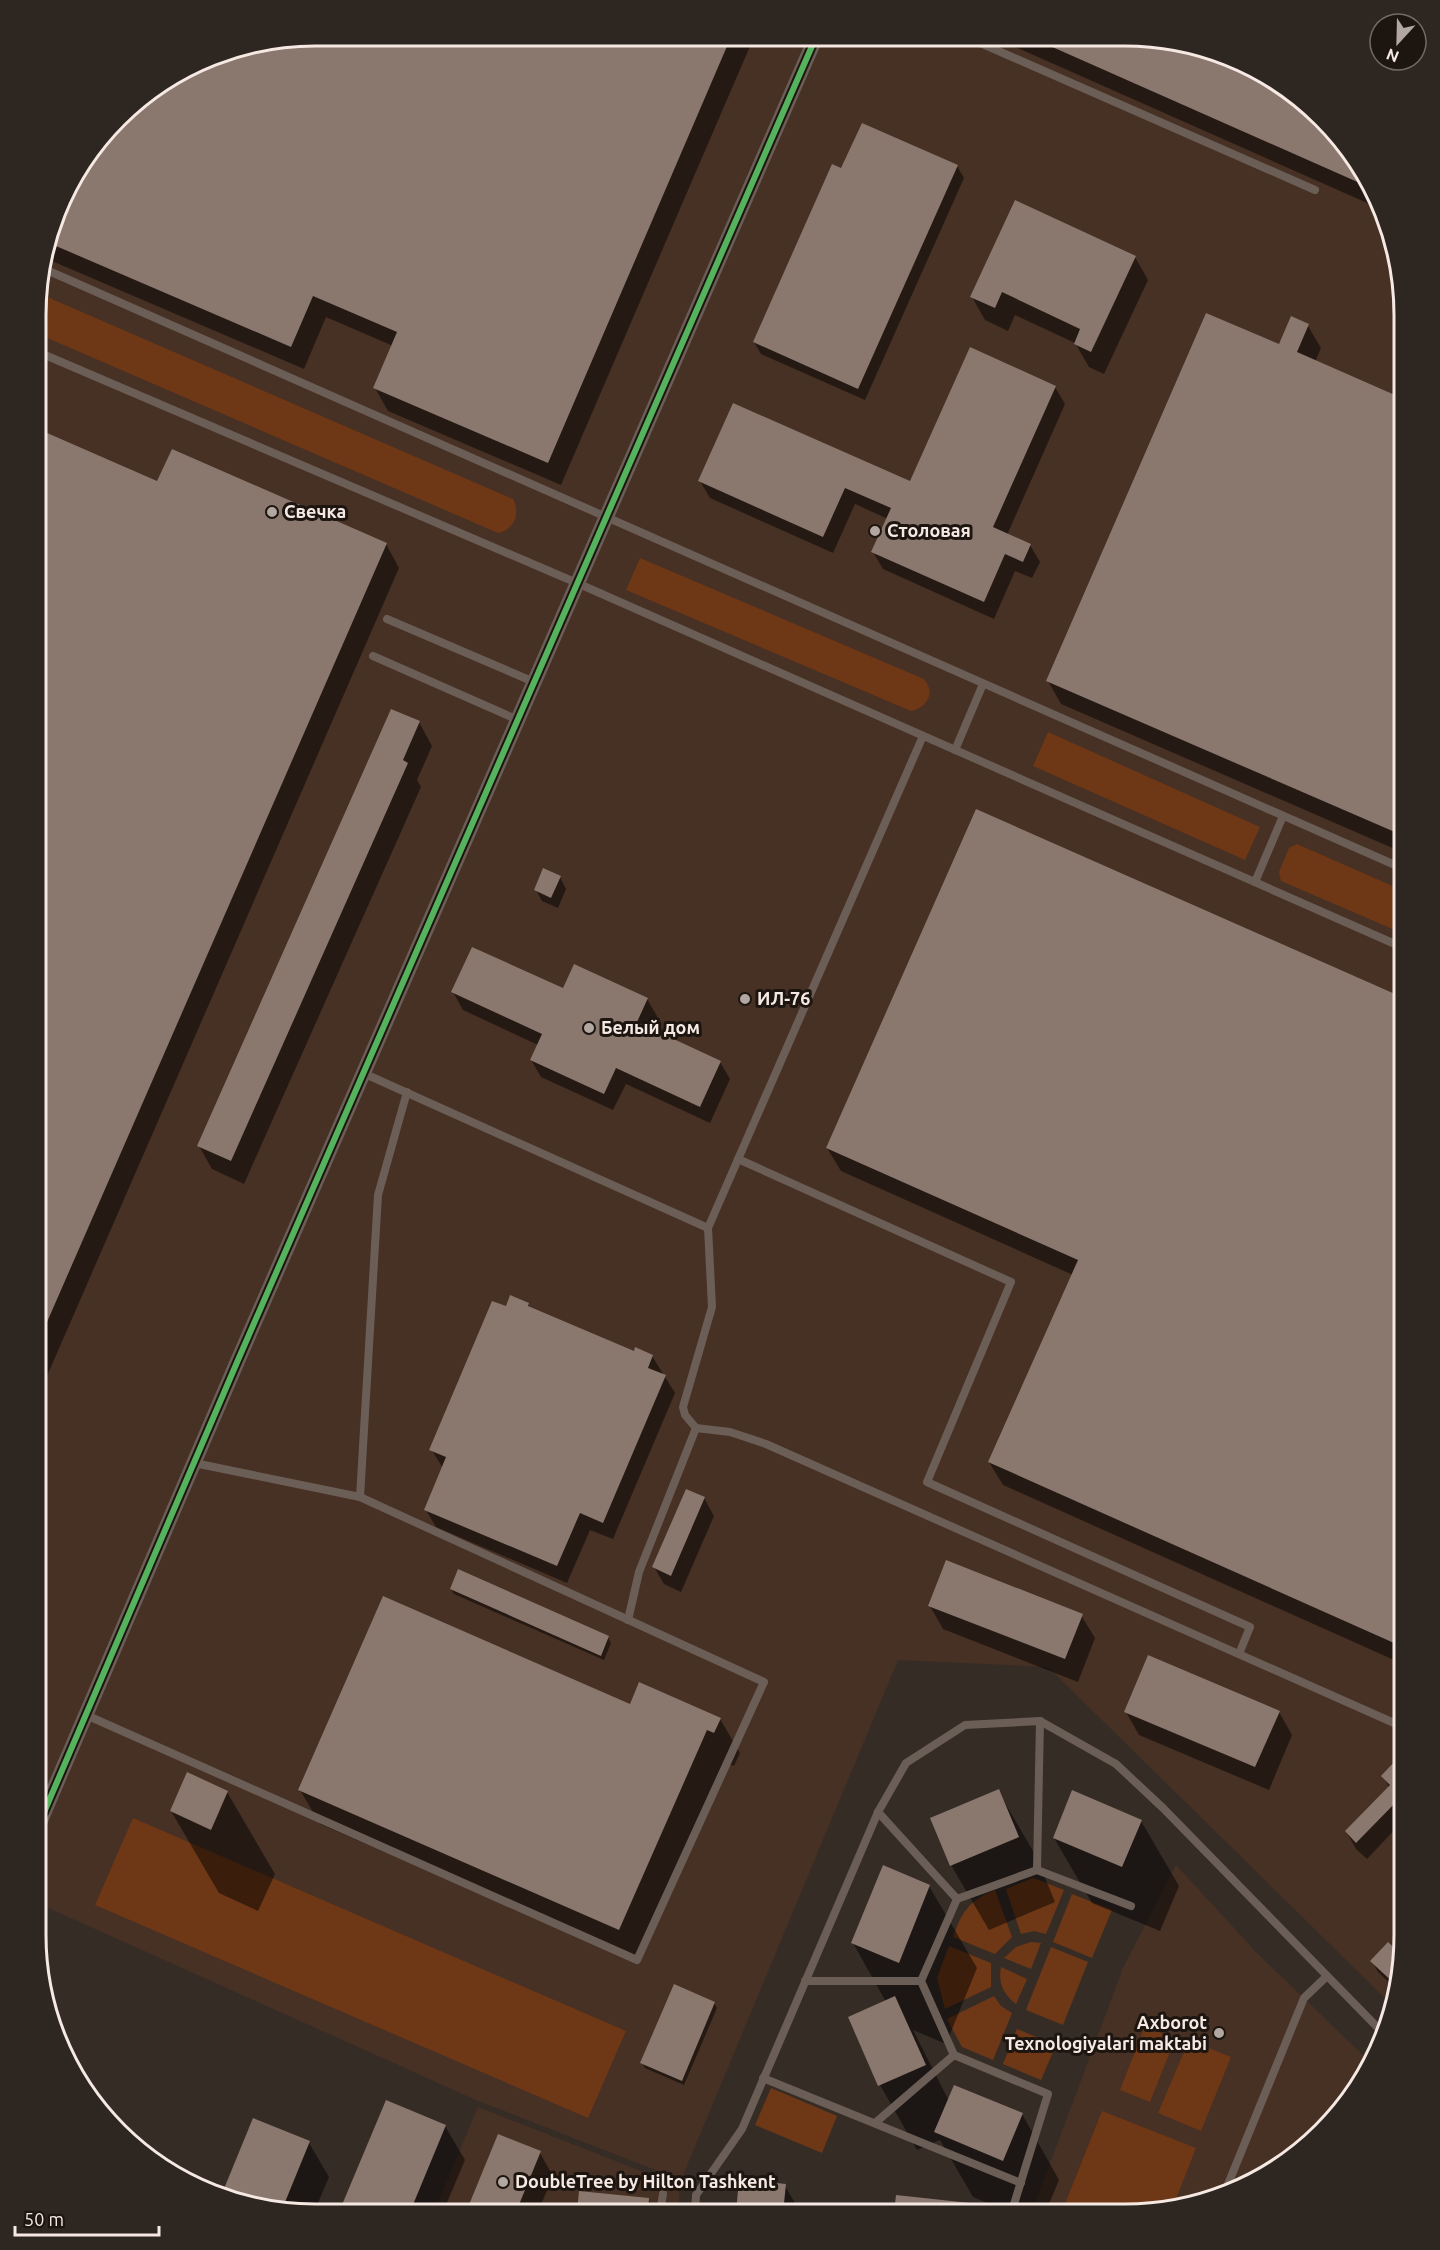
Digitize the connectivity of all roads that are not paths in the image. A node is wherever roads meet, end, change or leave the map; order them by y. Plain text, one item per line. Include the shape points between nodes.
1 (813, 46) edge
2 (987, 46) edge
3 (1315, 190) dead end
4 (51, 272) edge
5 (46, 355) edge
6 (606, 519) junction
7 (577, 583) junction
8 (387, 619) dead end
9 (373, 656) dead end
10 (534, 682) junction
11 (983, 684) junction
12 (518, 720) junction
13 (923, 736) junction
14 (955, 750) junction
15 (1283, 816) junction
16 (1394, 865) edge
17 (1255, 882) junction
18 (1394, 944) edge
19 (363, 1073) junction
20 (407, 1092) junction
21 (738, 1159) junction
22 (708, 1228) junction
23 (696, 1428) junction
24 (194, 1463) junction
25 (360, 1497) junction
26 (628, 1620) junction
27 (1239, 1654) junction
28 (86, 1715) junction
29 (1040, 1721) junction
30 (1394, 1723) edge
31 (46, 1808) edge
32 (878, 1812) junction
33 (1037, 1870) junction
34 (957, 1899) junction
35 (1131, 1906) dead end
36 (1326, 1977) junction
37 (805, 1981) junction
38 (921, 1981) junction
39 (1377, 2027) edge
40 (954, 2055) junction
41 (763, 2078) junction
42 (875, 2123) junction
43 (1229, 2182) edge
44 (1021, 2183) junction
45 (663, 2194) dead end
46 (661, 2204) edge
47 (696, 2204) edge
48 (1014, 2204) edge

1 - 6 street
2 - 3 lane
4 - 6 lane
5 - 7 lane
6 - 7 street
6 - 11 lane
7 - 10 street
7 - 13 lane
8 - 10 lane
9 - 12 lane
10 - 12 street
11 - 14 lane
11 - 15 lane
12 - 19 street
13 - 14 lane
13 - 21 lane
14 - 17 lane
15 - 16 lane
15 - 17 lane
17 - 18 lane
19 - 20 lane
19 - 24 street
20 - 22 lane
20 - 25 lane via 378,1195
21 - 22 lane
21 - 27 lane via 1011,1282 927,1482 1250,1627
22 - 23 lane via 712,1306 683,1407
23 - 26 lane via 639,1572
23 - 27 lane via 730,1432 766,1444
24 - 25 lane
24 - 28 street
25 - 26 lane
26 - 28 lane via 764,1682 637,1960
27 - 30 lane
28 - 31 street
29 - 32 lane via 965,1725 906,1763
29 - 33 lane
29 - 36 lane via 1116,1764
32 - 34 lane
32 - 37 lane
33 - 34 lane
33 - 35 lane
34 - 38 lane
36 - 39 lane
36 - 43 lane via 1304,1998
37 - 38 lane
37 - 41 lane
38 - 40 lane
40 - 42 lane
40 - 44 lane via 1048,2094
41 - 42 lane
41 - 47 lane via 742,2130 696,2195
42 - 44 lane
44 - 48 lane
45 - 46 lane

